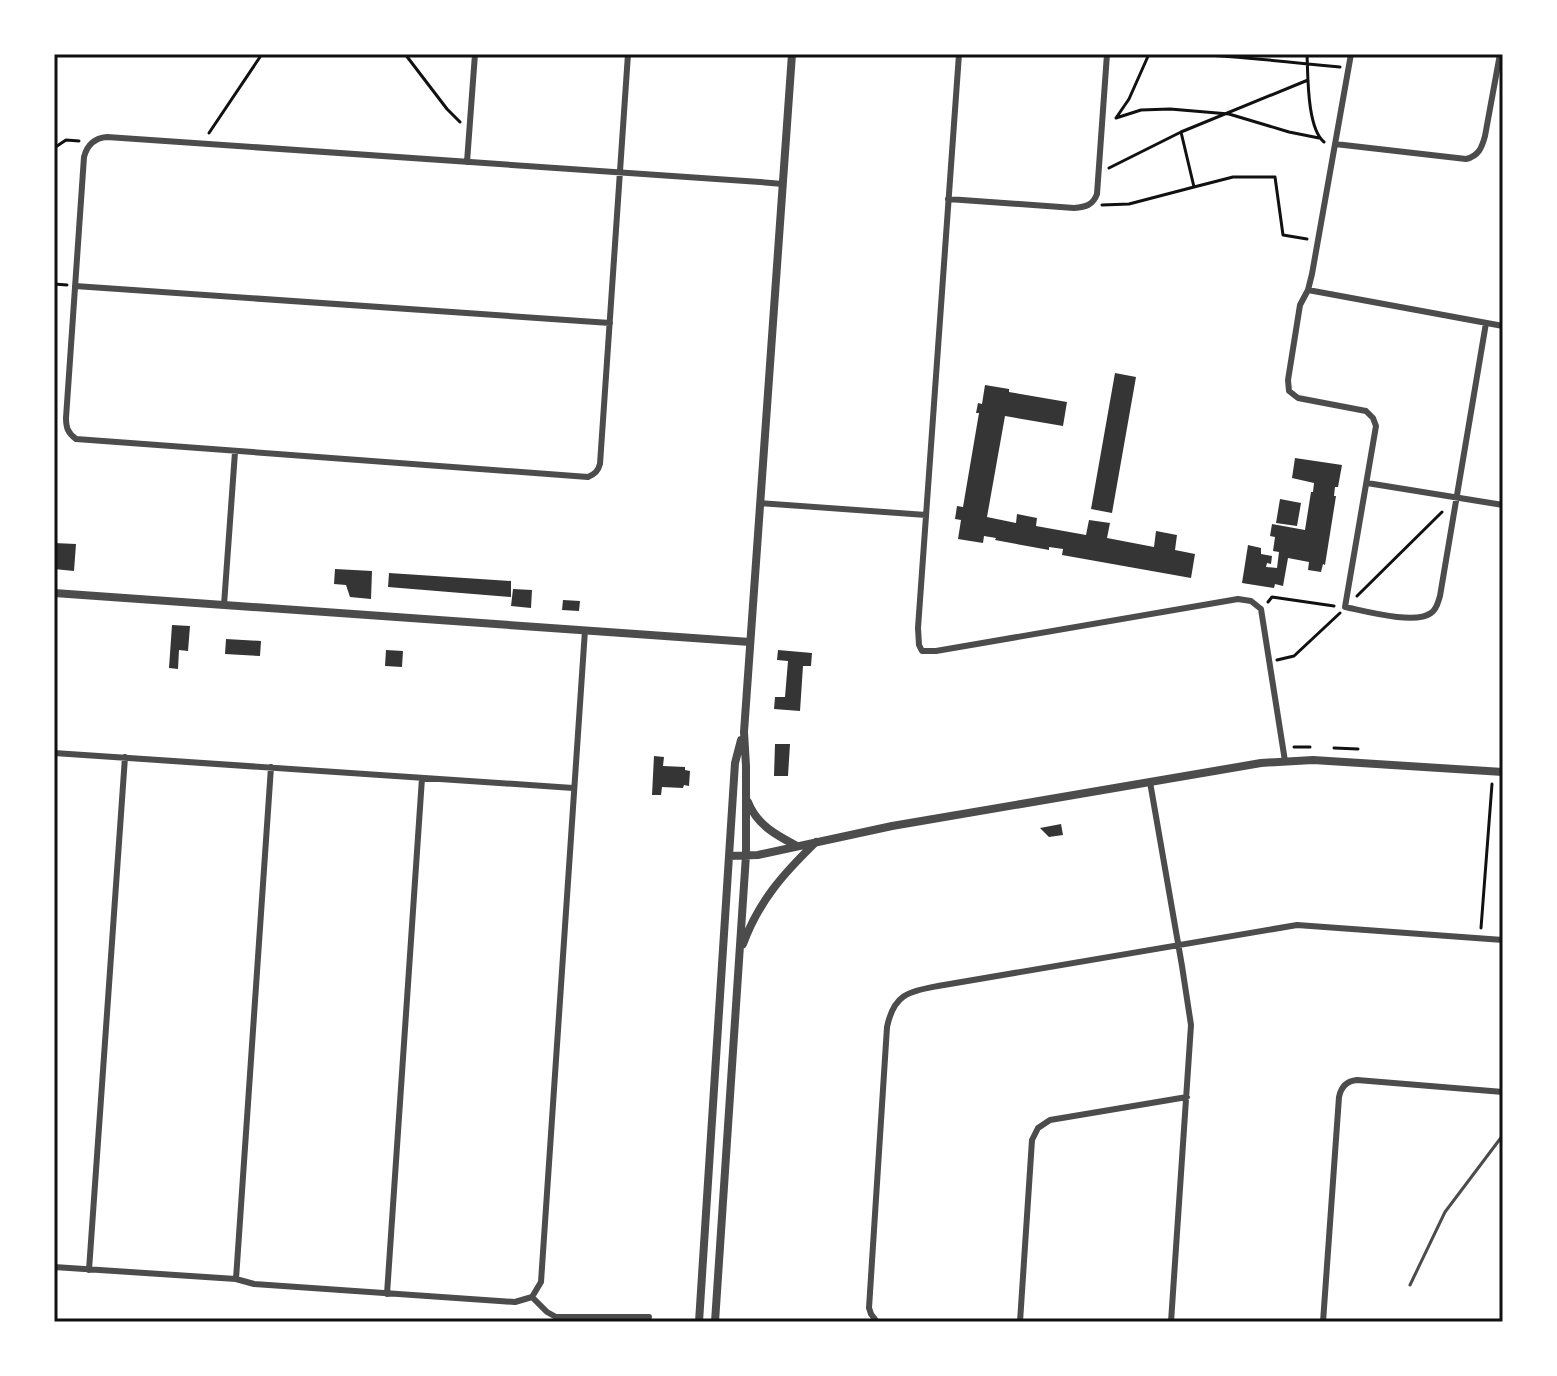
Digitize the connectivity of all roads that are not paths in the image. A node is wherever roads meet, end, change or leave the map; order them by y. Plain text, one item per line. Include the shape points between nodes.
1 (475, 54) edge
2 (628, 54) edge
3 (792, 54) edge
4 (959, 54) edge
5 (1107, 54) edge
6 (1351, 54) edge
7 (1500, 54) edge
8 (1334, 147) junction
9 (467, 162) junction
10 (620, 173) junction
11 (783, 184) junction
12 (948, 199) junction
13 (75, 286) junction
14 (1308, 290) junction
15 (610, 323) junction
16 (1486, 323) junction
17 (1503, 326) edge
18 (235, 452) junction
19 (1367, 483) junction
20 (1456, 498) junction
21 (760, 503) junction
22 (1503, 505) edge
23 (926, 515) junction
24 (54, 593) edge
25 (224, 605) junction
26 (585, 630) junction
27 (750, 642) junction
28 (744, 732) junction
29 (54, 753) edge
30 (125, 757) junction
31 (1285, 761) junction
32 (271, 767) junction
33 (1503, 772) edge
34 (422, 778) junction
35 (1150, 782) junction
36 (573, 788) junction
37 (746, 793) junction
38 (816, 842) junction
39 (797, 846) junction
40 (746, 855) junction
41 (729, 856) junction
42 (1503, 940) edge
43 (1178, 944) junction
44 (740, 953) junction
45 (1503, 1092) edge
46 (1187, 1097) junction
47 (1503, 1135) edge
48 (54, 1267) edge
49 (89, 1270) junction
50 (236, 1279) junction
51 (1410, 1285) dead end
52 (387, 1294) junction
53 (532, 1297) junction
54 (649, 1317) dead end
55 (699, 1322) edge
56 (715, 1322) edge
57 (877, 1322) edge
58 (1020, 1322) edge
59 (1171, 1322) edge
60 (1323, 1322) edge

1 - 9 street
2 - 10 street
3 - 11 street
4 - 12 street
5 - 12 street via 1095,201 1074,208
6 - 8 street
7 - 8 street via 1485,136 1476,155 1466,159
8 - 14 street
9 - 10 street
9 - 13 street via 107,137 85,152
10 - 11 street
10 - 15 street
11 - 21 street
12 - 23 street
13 - 15 street
13 - 18 street via 69,434 76,439
14 - 16 street
14 - 19 street via 1300,305 1287,386 1298,398 1370,414 1376,431
15 - 18 street via 600,464 588,477
16 - 17 street
16 - 20 street
18 - 25 street
19 - 20 street
19 - 20 street via 1345,607 1412,618 1430,614 1440,596
20 - 22 street
21 - 23 street
21 - 27 street
23 - 31 street via 918,628 922,651 1251,601 1261,609
24 - 25 street
25 - 26 street
26 - 27 street
26 - 36 street
27 - 28 street
28 - 37 street
28 - 41 street via 735,763
29 - 30 street
30 - 32 street
30 - 49 street
31 - 33 street
31 - 35 street
32 - 34 street
32 - 50 street
34 - 36 street
34 - 52 street
35 - 38 street
35 - 43 street
36 - 53 street via 541,1282
37 - 39 street via 759,822
37 - 40 street
38 - 39 street
38 - 44 street via 763,901
39 - 40 street
40 - 41 street
40 - 44 street
41 - 55 street
42 - 43 street via 1309,924
43 - 46 street via 1191,1025
43 - 57 street via 915,990 896,1002 887,1027 869,1308
44 - 56 street
45 - 60 street via 1357,1080 1343,1086
46 - 58 street via 1050,1120 1038,1128 1032,1140
46 - 59 street
47 - 51 lane via 1445,1212
48 - 49 street
49 - 50 street
50 - 52 street
52 - 53 street via 515,1302
53 - 54 street via 556,1317

